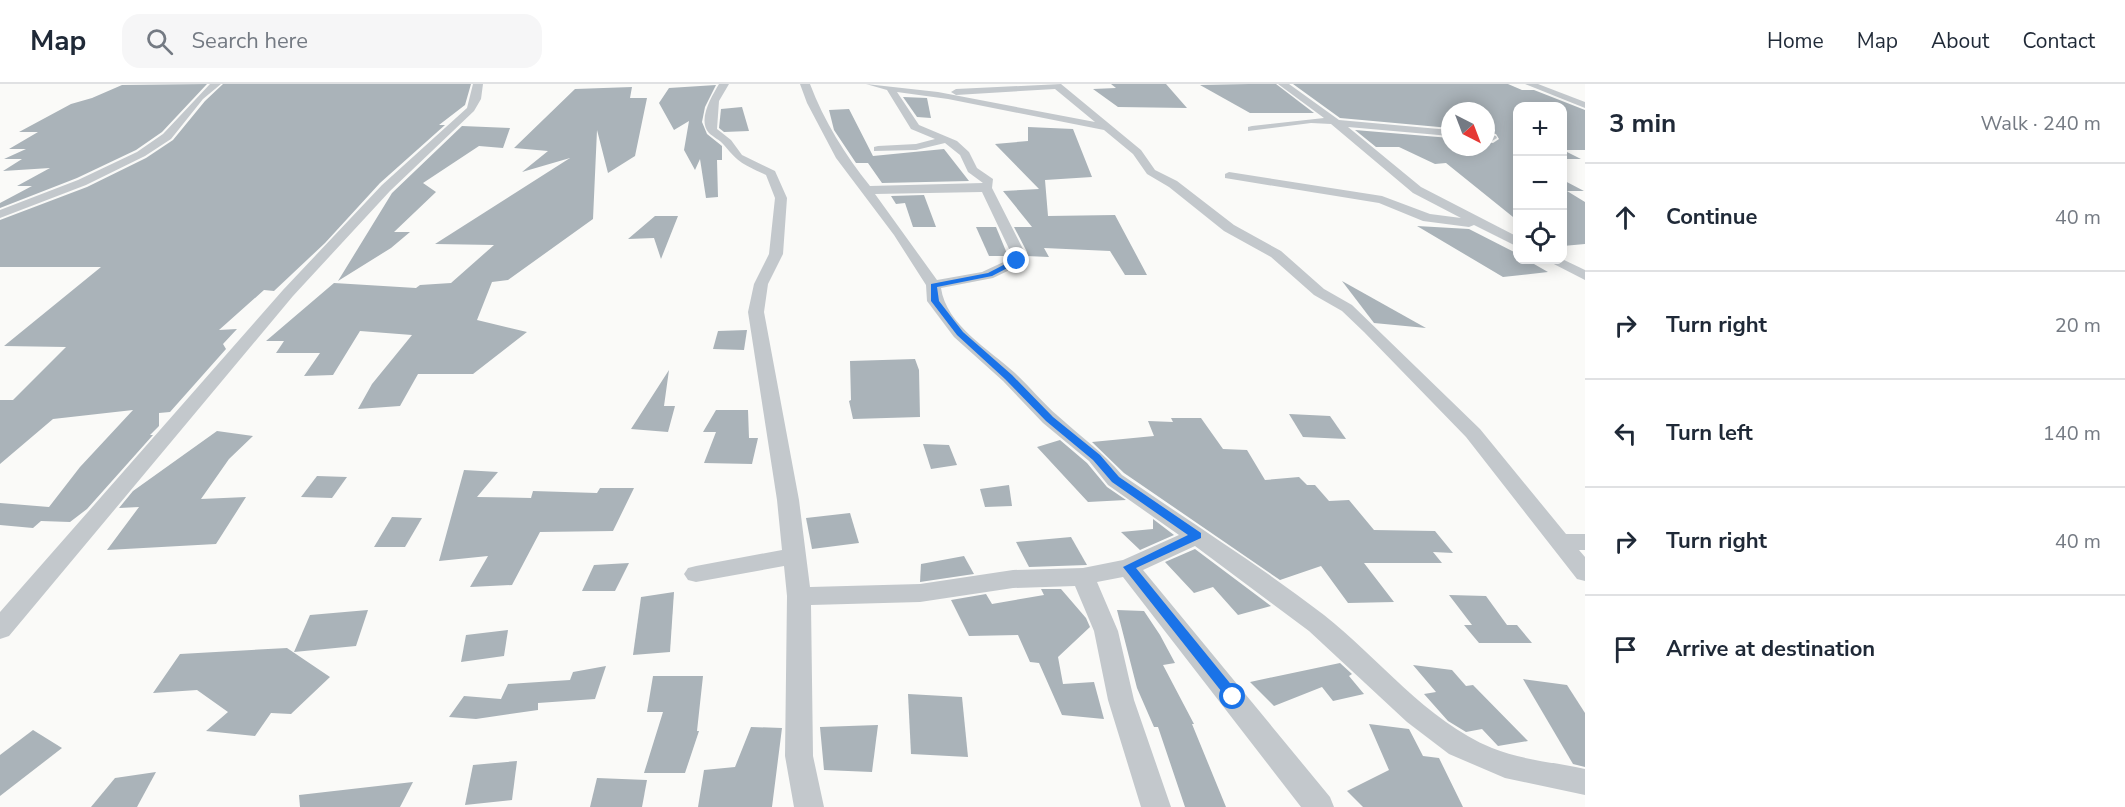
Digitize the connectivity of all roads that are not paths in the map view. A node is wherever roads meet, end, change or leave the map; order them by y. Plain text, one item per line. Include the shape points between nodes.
1 (216, 84) edge
2 (478, 84) edge
3 (724, 84) edge
4 (805, 84) edge
5 (871, 84) edge
6 (1283, 84) edge
7 (1530, 84) edge
8 (1056, 85) edge
9 (891, 90) junction
10 (933, 94) junction
11 (1585, 105) edge
12 (1334, 122) junction
13 (1106, 127) junction
14 (1252, 129) dead end
15 (1441, 132) edge
16 (946, 140) junction
17 (878, 149) dead end
18 (1229, 177) dead end
19 (986, 188) junction
20 (868, 190) junction
21 (0, 214) edge
22 (1477, 224) junction
23 (1513, 241) edge
24 (1561, 264) edge
25 (1585, 276) edge
26 (933, 285) junction
27 (1197, 536) junction
28 (1562, 542) junction
29 (1585, 542) edge
30 (793, 556) junction
31 (1128, 567) junction
32 (1585, 573) edge
33 (696, 574) dead end
34 (1083, 577) junction
35 (799, 596) junction
36 (0, 629) edge
37 (1585, 782) edge
38 (809, 807) edge
39 (1156, 807) edge
40 (1319, 807) edge

1 - 21 street via 158,144 122,164
2 - 36 street via 471,109 386,188 288,293
3 - 30 street via 714,101 712,130 738,157 771,173 781,198 776,254 761,284 756,312 788,500
4 - 20 street via 842,158
5 - 9 street
6 - 12 street
7 - 11 street
8 - 10 street
8 - 13 street
9 - 10 street
9 - 16 street via 915,127
10 - 13 street
12 - 14 street via 1311,120
12 - 15 street
12 - 22 street via 1417,190
13 - 28 street via 1137,152 1151,172 1173,184 1229,228 1276,254 1319,292 1347,308 1473,433
16 - 17 street via 916,147
16 - 19 street via 965,154 972,170 986,177
18 - 22 street via 1356,195 1382,200 1428,218
19 - 20 street
19 - 26 street via 1013,240 1017,261 990,274
20 - 26 street
22 - 23 street
24 - 25 street
26 - 27 street via 935,301 960,334 1096,457 1115,480
27 - 31 street
27 - 37 street via 1320,626 1452,739 1479,756 1518,769
28 - 29 street
28 - 32 street
30 - 33 street
30 - 35 street
31 - 34 street
31 - 40 street
34 - 35 street via 1013,579 920,593
34 - 39 street via 1106,631 1120,700
35 - 38 street via 799,756

